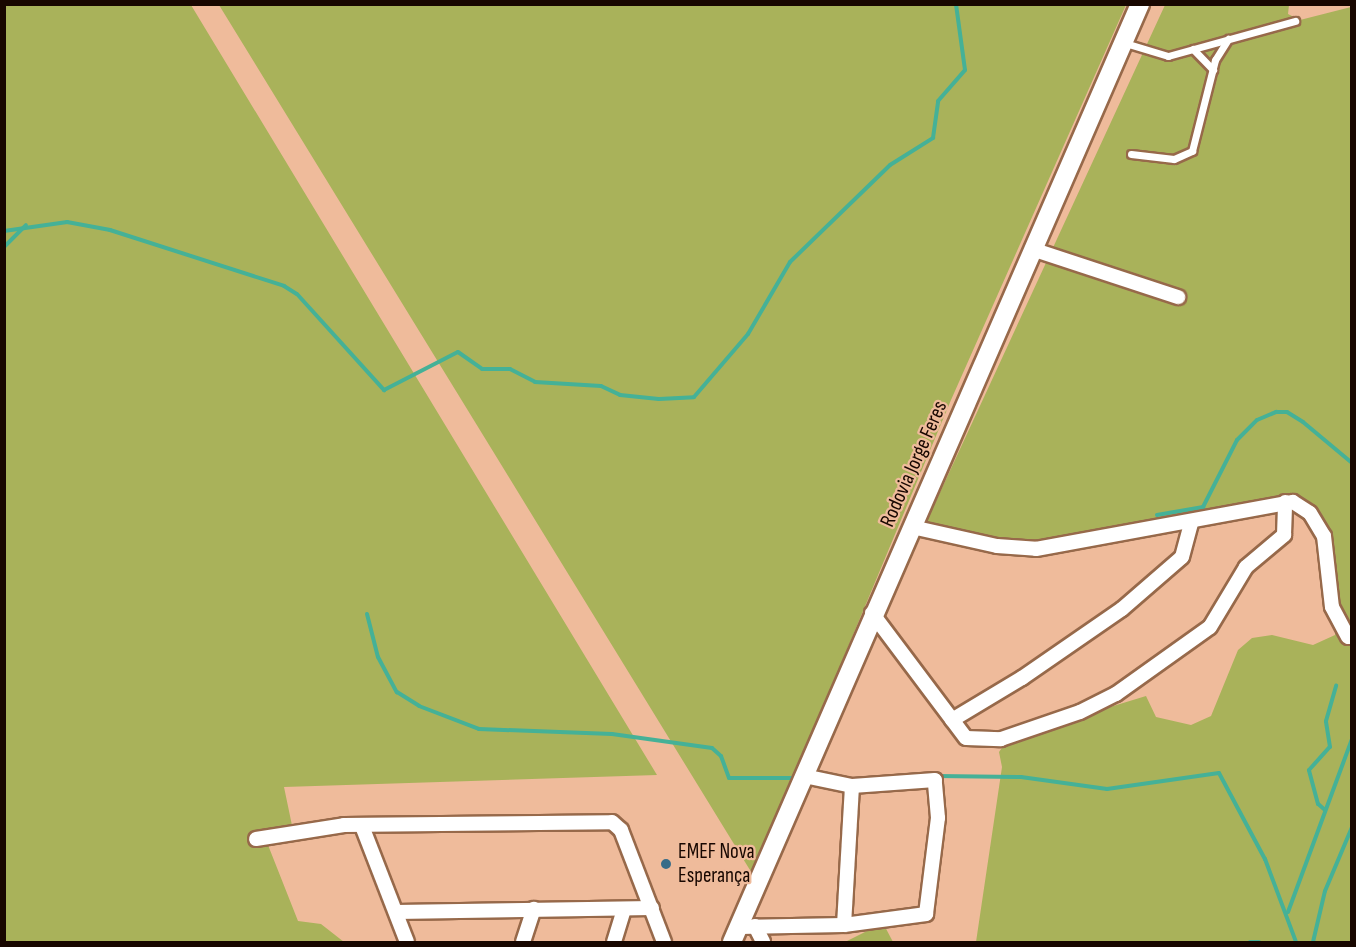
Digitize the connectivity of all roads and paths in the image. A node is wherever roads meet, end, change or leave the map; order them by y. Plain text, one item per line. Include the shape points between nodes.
1 (1140, 4) edge
2 (1295, 21) dead end
3 (1228, 39) junction
4 (1123, 42) junction
5 (1193, 49) junction
6 (1212, 70) junction
7 (1131, 154) dead end
8 (1032, 249) junction
9 (1178, 297) dead end
10 (1285, 502) junction
11 (1191, 523) junction
12 (912, 527) junction
13 (872, 613) junction
14 (1348, 637) dead end
15 (952, 720) junction
16 (804, 776) junction
17 (852, 786) junction
18 (362, 826) junction
19 (256, 839) dead end
20 (652, 908) junction
21 (534, 909) junction
22 (624, 909) junction
23 (396, 912) junction
24 (844, 925) junction
25 (742, 932) edge
26 (407, 942) edge
27 (523, 942) edge
28 (614, 942) edge
29 (664, 942) edge
30 (763, 942) edge

1 - 4 main road, Rodovia Jorge Feres
2 - 3 lane
3 - 5 lane
3 - 6 lane
4 - 5 lane via 1163,56
4 - 8 main road, Rodovia Jorge Feres
5 - 6 lane
6 - 7 lane via 1192,151 1174,159
8 - 9 street
8 - 12 main road, Rodovia Jorge Feres
10 - 11 street
10 - 14 street via 1301,506 1318,524 1327,549 1332,607
10 - 15 street via 1284,535 1246,567 1215,622 1134,683 1080,712 1001,739 970,740
11 - 12 street via 1036,549 998,546
11 - 15 street via 1182,556 1122,609 1023,678
12 - 13 main road, Rodovia Jorge Feres
13 - 15 street
13 - 16 main road, Rodovia Jorge Feres
16 - 17 street
16 - 25 main road, Rodovia Jorge Feres
17 - 24 street
17 - 24 street via 935,780 938,818 926,914
18 - 19 street via 315,828
18 - 20 street via 612,822 621,830
18 - 23 street
20 - 22 street
20 - 29 street
21 - 22 street
21 - 23 street
21 - 27 street
22 - 28 street
23 - 26 street
24 - 25 street
25 - 30 street

